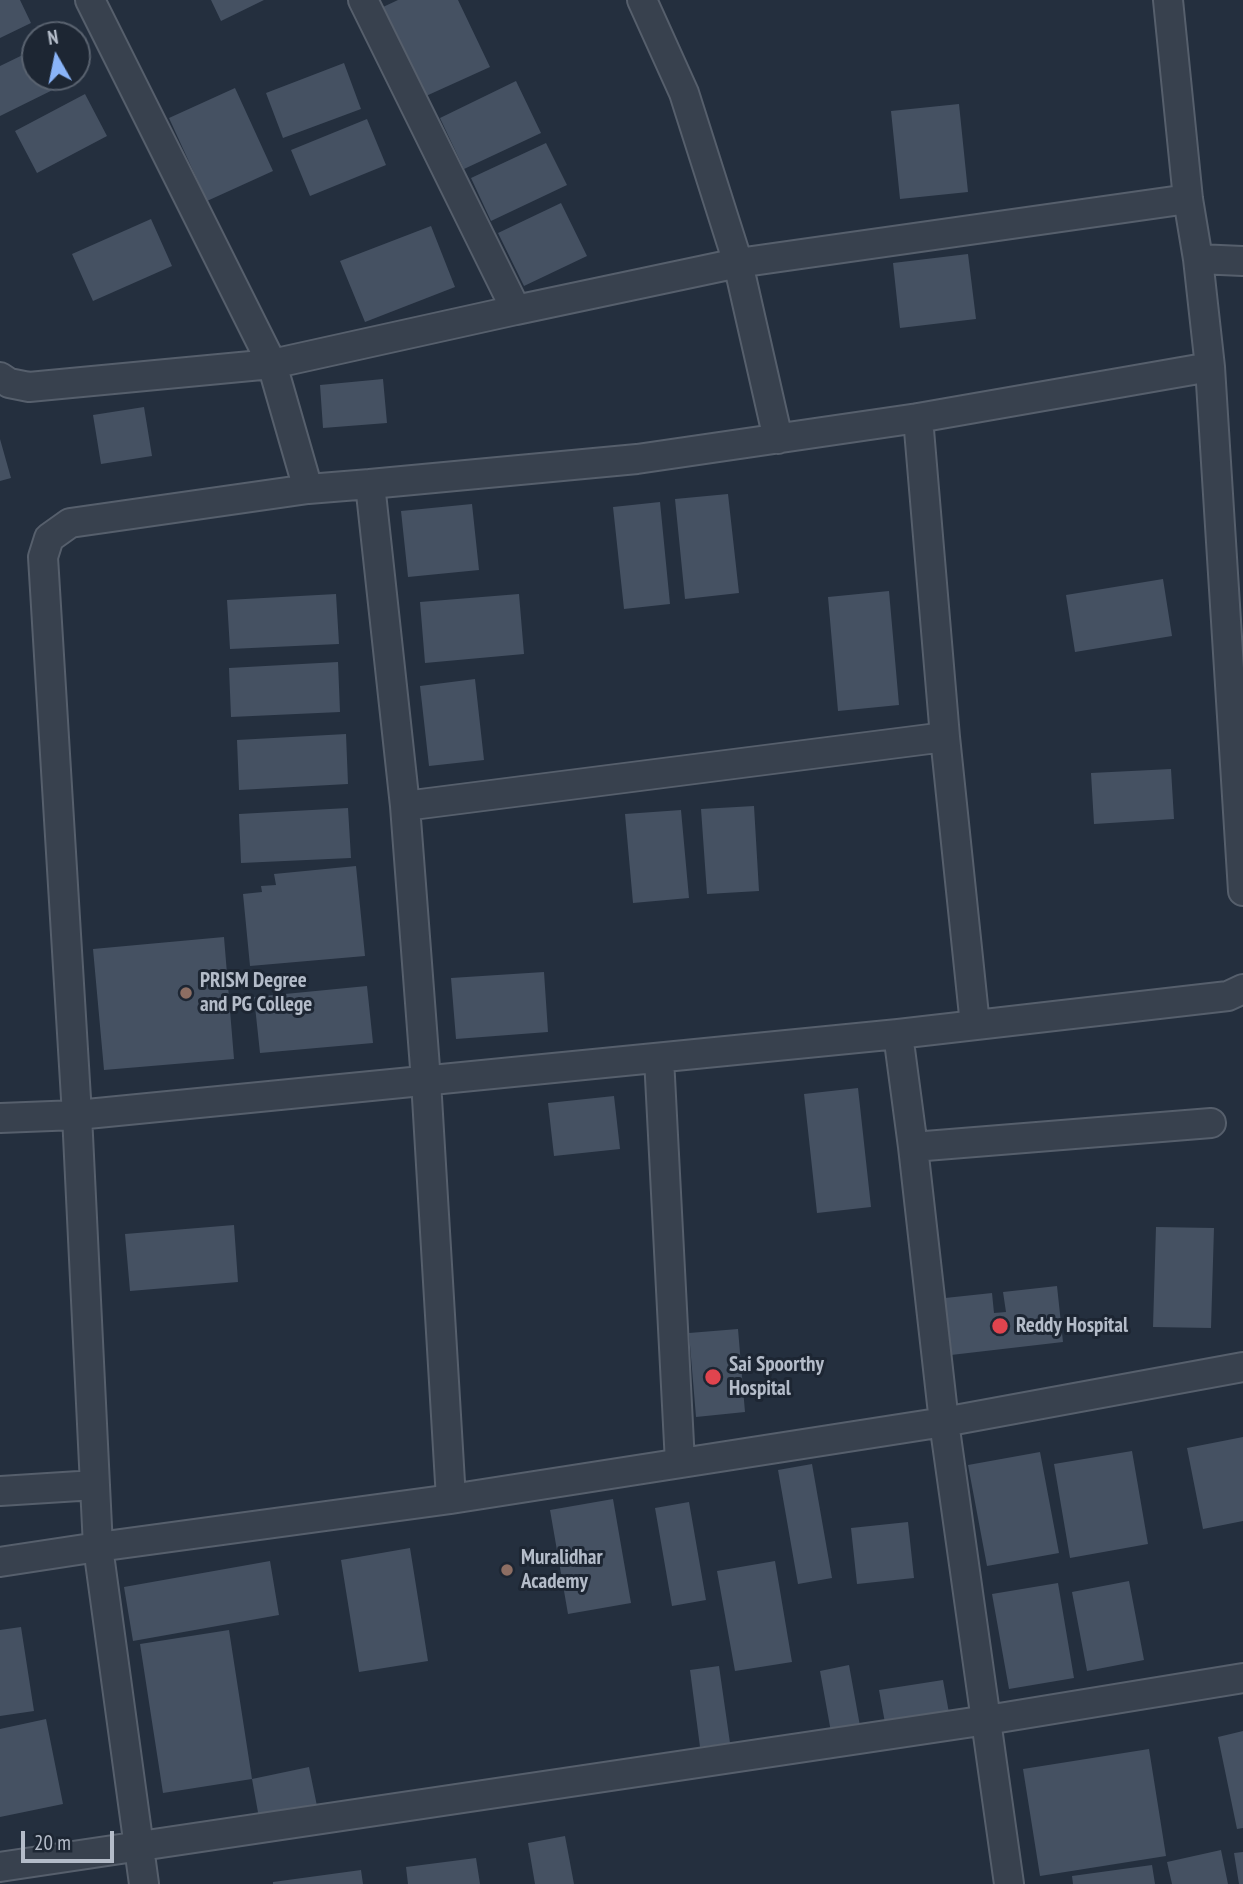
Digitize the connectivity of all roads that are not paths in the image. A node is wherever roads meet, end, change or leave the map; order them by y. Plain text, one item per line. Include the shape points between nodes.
1 (90, 0) edge
2 (363, 0) edge
3 (642, 0) edge
4 (1168, 0) edge
5 (1188, 199) junction
6 (1199, 259) junction
7 (1243, 261) edge
8 (738, 263) junction
9 (516, 310) junction
10 (272, 364) junction
11 (1210, 367) junction
12 (0, 377) edge
13 (918, 418) junction
14 (778, 439) junction
15 (370, 484) junction
16 (308, 489) junction
17 (944, 737) junction
18 (405, 806) junction
19 (1243, 891) edge
20 (1243, 989) edge
21 (975, 1025) junction
22 (898, 1034) junction
23 (659, 1058) junction
24 (426, 1081) junction
25 (77, 1115) junction
26 (0, 1118) edge
27 (1211, 1123) dead end
28 (913, 1147) junction
29 (1243, 1367) edge
30 (944, 1422) junction
31 (680, 1462) junction
32 (95, 1485) junction
33 (0, 1491) edge
34 (451, 1499) junction
35 (97, 1548) junction
36 (0, 1563) edge
37 (1243, 1678) edge
38 (987, 1720) junction
39 (138, 1846) junction
40 (0, 1867) edge
41 (144, 1884) edge
42 (1009, 1884) edge

1 - 10 street
2 - 9 street
3 - 8 street via 684,93
4 - 5 street
5 - 6 street
5 - 8 street
6 - 7 street
6 - 11 street
8 - 9 street
8 - 14 street
9 - 10 street
10 - 12 street via 29,387
10 - 16 street
11 - 13 street
11 - 19 street
13 - 14 street
13 - 17 street
14 - 15 street via 637,459
15 - 16 street
15 - 18 street
16 - 25 street via 70,523 48,538 43,557
17 - 18 street
17 - 21 street
18 - 24 street
20 - 21 street via 1228,996
21 - 22 street
22 - 23 street
22 - 28 street
23 - 24 street
23 - 31 street
24 - 25 street
24 - 34 street
25 - 26 street
25 - 32 street
27 - 28 street
28 - 30 street
29 - 30 street
30 - 31 street
30 - 38 street
31 - 34 street
32 - 33 street
32 - 35 street
34 - 35 street
35 - 36 street
35 - 39 street
37 - 38 street
38 - 39 street
38 - 42 street
39 - 40 street
39 - 41 street

